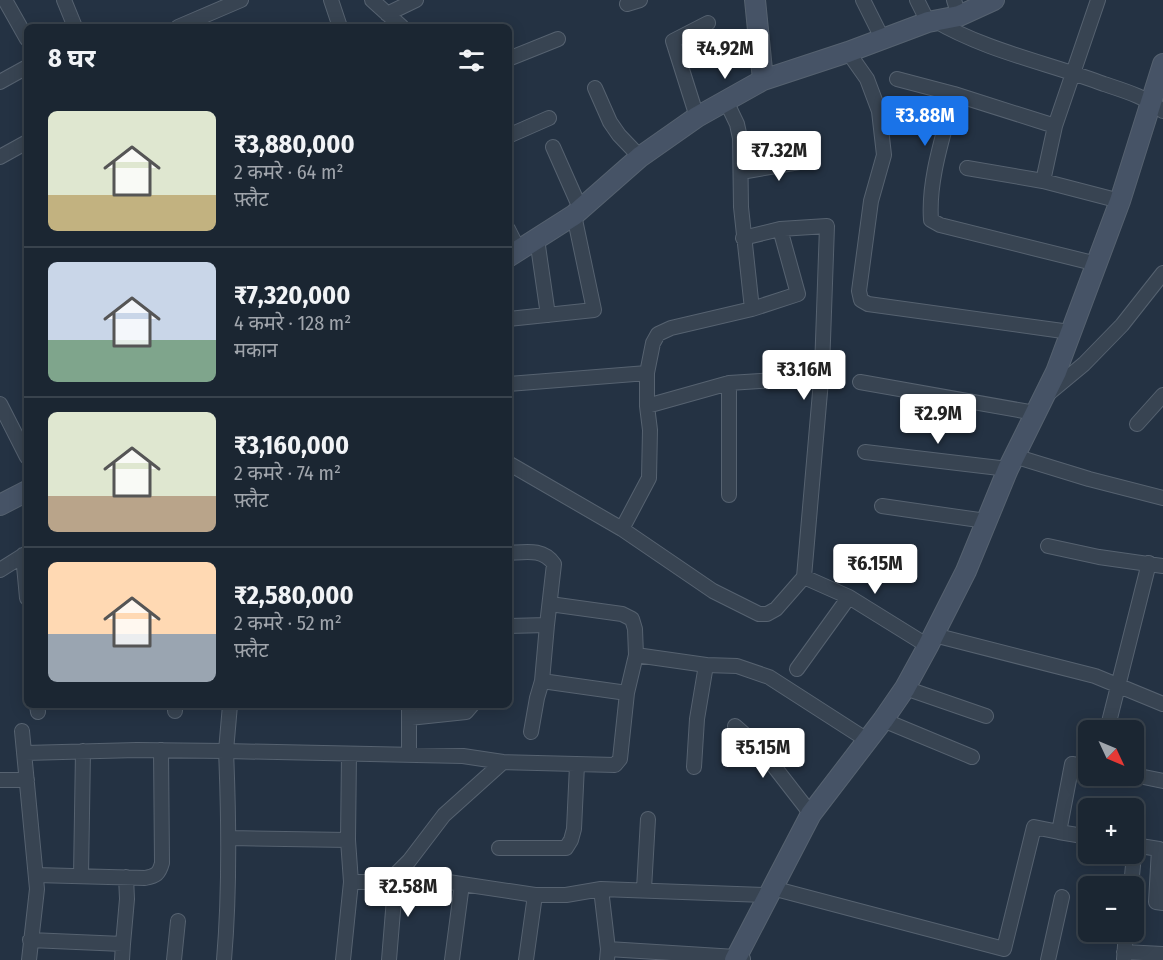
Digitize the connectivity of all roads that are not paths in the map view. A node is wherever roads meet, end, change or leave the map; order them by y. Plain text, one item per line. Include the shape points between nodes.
1 (5, 0) edge
2 (64, 0) edge
3 (241, 0) edge
4 (331, 0) edge
5 (372, 0) edge
6 (416, 0) edge
7 (755, 0) edge
8 (863, 0) edge
9 (917, 0) edge
10 (994, 0) edge
11 (1098, 0) edge
12 (956, 8) edge
13 (387, 14) junction
14 (931, 21) junction
15 (708, 23) dead end
16 (74, 24) edge
17 (185, 24) edge
18 (339, 24) edge
19 (399, 24) edge
20 (24, 34) edge
21 (882, 38) junction
22 (558, 39) dead end
23 (848, 52) junction
24 (512, 57) edge
25 (1163, 64) edge
26 (24, 69) edge
27 (1075, 73) junction
28 (763, 80) junction
29 (897, 80) dead end
30 (0, 82) edge
31 (596, 88) dead end
32 (954, 94) junction
33 (726, 101) junction
34 (1157, 106) edge
35 (697, 117) junction
36 (549, 118) dead end
37 (1055, 126) junction
38 (512, 134) edge
39 (24, 146) edge
40 (553, 147) dead end
41 (0, 157) edge
42 (640, 158) junction
43 (811, 160) dead end
44 (968, 168) dead end
45 (741, 172) junction
46 (1043, 181) junction
47 (1120, 201) junction
48 (577, 211) junction
49 (780, 229) junction
50 (743, 238) junction
51 (537, 239) junction
52 (514, 254) edge
53 (1097, 264) junction
54 (1163, 273) edge
55 (825, 292) junction
56 (798, 294) junction
57 (752, 309) junction
58 (548, 315) junction
59 (512, 319) edge
60 (1070, 332) junction
61 (647, 373) junction
62 (822, 377) junction
63 (860, 382) dead end
64 (729, 383) junction
65 (512, 384) edge
66 (1163, 395) edge
67 (0, 404) edge
68 (647, 406) junction
69 (1039, 406) junction
70 (1137, 424) dead end
71 (24, 451) edge
72 (865, 452) dead end
73 (1011, 463) junction
74 (512, 465) edge
75 (24, 493) edge
76 (729, 495) dead end
77 (1163, 498) edge
78 (0, 505) edge
79 (882, 506) dead end
80 (986, 521) junction
81 (622, 529) junction
82 (1048, 546) dead end
83 (512, 553) edge
84 (24, 555) edge
85 (1149, 563) junction
86 (1163, 566) edge
87 (0, 570) edge
88 (804, 577) junction
89 (849, 597) junction
90 (550, 604) junction
91 (547, 625) junction
92 (512, 626) edge
93 (931, 641) junction
94 (636, 655) junction
95 (706, 665) junction
96 (797, 669) dead end
97 (542, 681) junction
98 (1119, 686) junction
99 (905, 688) junction
100 (627, 693) junction
101 (1163, 704) edge
102 (230, 708) edge
103 (469, 708) edge
104 (409, 711) edge
105 (986, 716) dead end
106 (883, 720) junction
107 (1110, 720) edge
108 (735, 726) dead end
109 (22, 731) dead end
110 (531, 732) dead end
111 (867, 740) junction
112 (160, 750) junction
113 (83, 751) junction
114 (226, 751) junction
115 (25, 753) junction
116 (349, 754) junction
117 (409, 755) junction
118 (972, 757) dead end
119 (503, 762) junction
120 (577, 765) junction
121 (1078, 765) edge
122 (694, 767) dead end
123 (1144, 777) edge
124 (0, 780) edge
125 (27, 780) junction
126 (1163, 781) edge
127 (811, 814) junction
128 (648, 819) dead end
129 (1059, 832) junction
130 (1078, 835) edge
131 (230, 838) junction
132 (348, 840) junction
133 (1144, 846) edge
134 (500, 848) dead end
135 (396, 874) junction
136 (36, 875) junction
137 (81, 876) junction
138 (126, 877) junction
139 (351, 882) junction
140 (462, 884) junction
141 (601, 889) junction
142 (644, 889) junction
143 (770, 891) junction
144 (535, 895) junction
145 (1062, 897) dead end
146 (1163, 903) edge
147 (178, 921) dead end
148 (30, 940) junction
149 (123, 944) junction
150 (1002, 954) edge
151 (1163, 954) edge
152 (608, 955) edge
153 (1124, 956) edge
154 (739, 959) edge
155 (29, 960) edge
156 (122, 960) edge
157 (174, 960) edge
158 (224, 960) edge
159 (343, 960) edge
160 (389, 960) edge
161 (452, 960) edge
162 (526, 960) edge
163 (1048, 960) edge

1 - 20 street
2 - 16 street
3 - 17 street
4 - 18 street
5 - 13 street
6 - 13 street
7 - 28 street
8 - 21 street
9 - 14 street
10 - 12 street
11 - 27 street
12 - 14 street
13 - 19 street
14 - 21 street
14 - 27 street via 960,36
15 - 35 street via 673,41
21 - 23 street
22 - 24 street
23 - 28 street
23 - 60 street via 867,79 879,111 884,154 871,201 861,300
25 - 34 street
26 - 30 street
27 - 34 street
27 - 37 street
28 - 33 street
29 - 32 street
31 - 42 street via 610,122
32 - 37 street
32 - 53 street via 935,173 931,220
33 - 35 street
33 - 45 street via 740,138
34 - 47 street
35 - 42 street
36 - 38 street
37 - 46 street
39 - 41 street
40 - 48 street
42 - 48 street
43 - 45 street
44 - 46 street
45 - 50 street
46 - 47 street
47 - 53 street
48 - 51 street
48 - 58 street via 594,310
49 - 50 street
49 - 55 street via 827,226
49 - 56 street
50 - 57 street
51 - 52 street
51 - 58 street
53 - 60 street
54 - 69 street via 1122,325
55 - 56 street
55 - 62 street
56 - 57 street
57 - 61 street via 658,334
58 - 59 street
60 - 69 street
61 - 65 street
61 - 68 street
62 - 64 street
62 - 88 street
63 - 69 street
64 - 68 street
64 - 76 street
66 - 70 street
67 - 71 street
68 - 81 street via 649,478
69 - 73 street
72 - 73 street
73 - 77 street
73 - 80 street
74 - 81 street
75 - 78 street
79 - 80 street
80 - 93 street
81 - 88 street via 713,591 759,614 776,609
82 - 85 street
83 - 90 street via 537,552 549,557 554,564
84 - 87 street
85 - 86 street
85 - 98 street
88 - 89 street
89 - 93 street
89 - 96 street
90 - 91 street
90 - 94 street via 622,614 632,619
91 - 92 street
91 - 97 street
93 - 98 street via 1095,676
93 - 99 street
94 - 95 street
94 - 100 street
95 - 111 street via 737,666 769,677
95 - 122 street
97 - 100 street
97 - 110 street
98 - 101 street
98 - 107 street
99 - 105 street
99 - 106 street
100 - 120 street via 620,759 615,765
102 - 114 street
103 - 104 street via 466,712
104 - 117 street
106 - 111 street
106 - 118 street
108 - 127 street via 759,747
109 - 115 street
111 - 127 street
112 - 113 street
112 - 114 street
112 - 138 street via 160,872 145,878
113 - 115 street
113 - 137 street
114 - 116 street
114 - 131 street
115 - 125 street
116 - 117 street
116 - 132 street
117 - 119 street via 463,756
119 - 120 street
119 - 135 street via 444,815
120 - 134 street via 574,829 566,848
121 - 129 street via 1072,764
123 - 126 street
124 - 125 street
125 - 136 street
127 - 143 street
128 - 142 street
129 - 130 street
129 - 150 street via 1034,827
131 - 132 street
131 - 158 street
132 - 139 street
133 - 146 street via 1159,849 1156,902
135 - 139 street via 372,882
135 - 140 street
135 - 160 street
136 - 137 street
136 - 148 street
137 - 138 street
138 - 149 street
139 - 159 street
140 - 144 street
140 - 161 street
141 - 142 street
141 - 144 street
141 - 152 street
142 - 143 street
143 - 150 street
143 - 154 street
144 - 162 street
145 - 163 street
147 - 157 street
148 - 149 street
148 - 155 street
149 - 156 street
151 - 153 street
152 - 154 street

